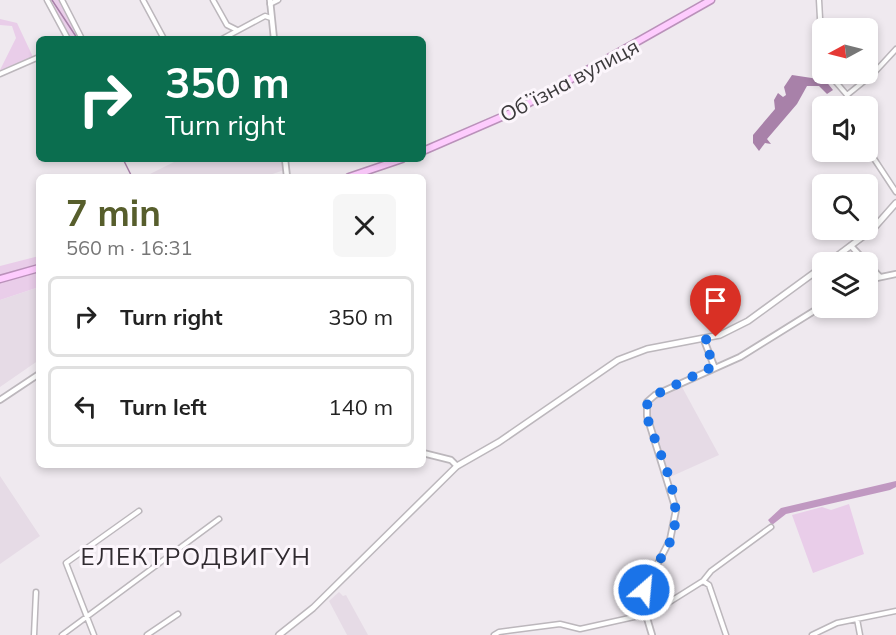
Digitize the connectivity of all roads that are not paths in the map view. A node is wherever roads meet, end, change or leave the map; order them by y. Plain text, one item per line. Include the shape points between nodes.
1 (47, 0) edge
2 (62, 0) edge
3 (143, 0) edge
4 (213, 0) edge
5 (278, 0) edge
6 (711, 0) edge
7 (819, 0) edge
8 (270, 2) edge
9 (272, 18) junction
10 (820, 18) edge
11 (238, 30) junction
12 (66, 36) edge
13 (80, 36) edge
14 (162, 36) edge
15 (227, 36) edge
16 (274, 36) edge
17 (896, 49) edge
18 (36, 58) edge
19 (0, 74) edge
20 (838, 84) edge
21 (847, 95) joint
22 (426, 150) edge
23 (393, 162) edge
24 (876, 162) edge
25 (358, 174) edge
26 (896, 192) edge
27 (896, 203) edge
28 (851, 246) junction
29 (843, 252) edge
30 (857, 252) edge
31 (36, 269) edge
32 (812, 274) edge
33 (896, 274) edge
34 (879, 276) edge
35 (0, 279) edge
36 (812, 312) edge
37 (704, 340) junction
38 (714, 366) junction
39 (36, 376) edge
40 (0, 400) edge
41 (426, 454) edge
42 (454, 468) junction
43 (139, 511) dead end
44 (219, 519) dead end
45 (771, 527) dead end
46 (703, 581) junction
47 (36, 592) dead end
48 (896, 610) edge
49 (178, 614) dead end
50 (645, 615) junction
51 (87, 617) junction
52 (856, 619) junction
53 (580, 629) junction
54 (495, 634) edge
55 (34, 635) edge
56 (62, 635) edge
57 (94, 635) edge
58 (147, 635) edge
59 (279, 635) edge
60 (581, 635) edge
61 (652, 635) edge
62 (726, 635) edge
63 (812, 635) edge
64 (860, 635) edge

1 - 12 street
2 - 13 street
3 - 14 street
4 - 11 street via 227,25
5 - 8 street
6 - 22 highway, Обʼїзна вулиця via 513,112
7 - 10 street
8 - 9 street
9 - 11 street via 265,16
9 - 16 street
11 - 15 street
17 - 21 street
18 - 19 street
20 - 21 street
23 - 25 highway
24 - 26 street
27 - 28 main road
28 - 29 main road
28 - 30 street
31 - 35 highway
32 - 37 main road via 748,321
33 - 34 street
36 - 38 street via 740,357
37 - 38 street
37 - 42 main road via 647,349 618,360 499,442
38 - 50 street via 655,395 646,406 676,517 670,540 646,584
39 - 40 street
41 - 42 street via 451,460
42 - 59 main road via 313,608
43 - 51 street via 66,563
44 - 51 street
45 - 46 street
46 - 50 street
46 - 62 street via 709,585
47 - 55 street
48 - 52 street
49 - 58 street
50 - 53 street
50 - 61 street
51 - 56 street
51 - 57 street
52 - 63 street via 824,627
52 - 64 street
53 - 54 street via 560,624
53 - 60 street

